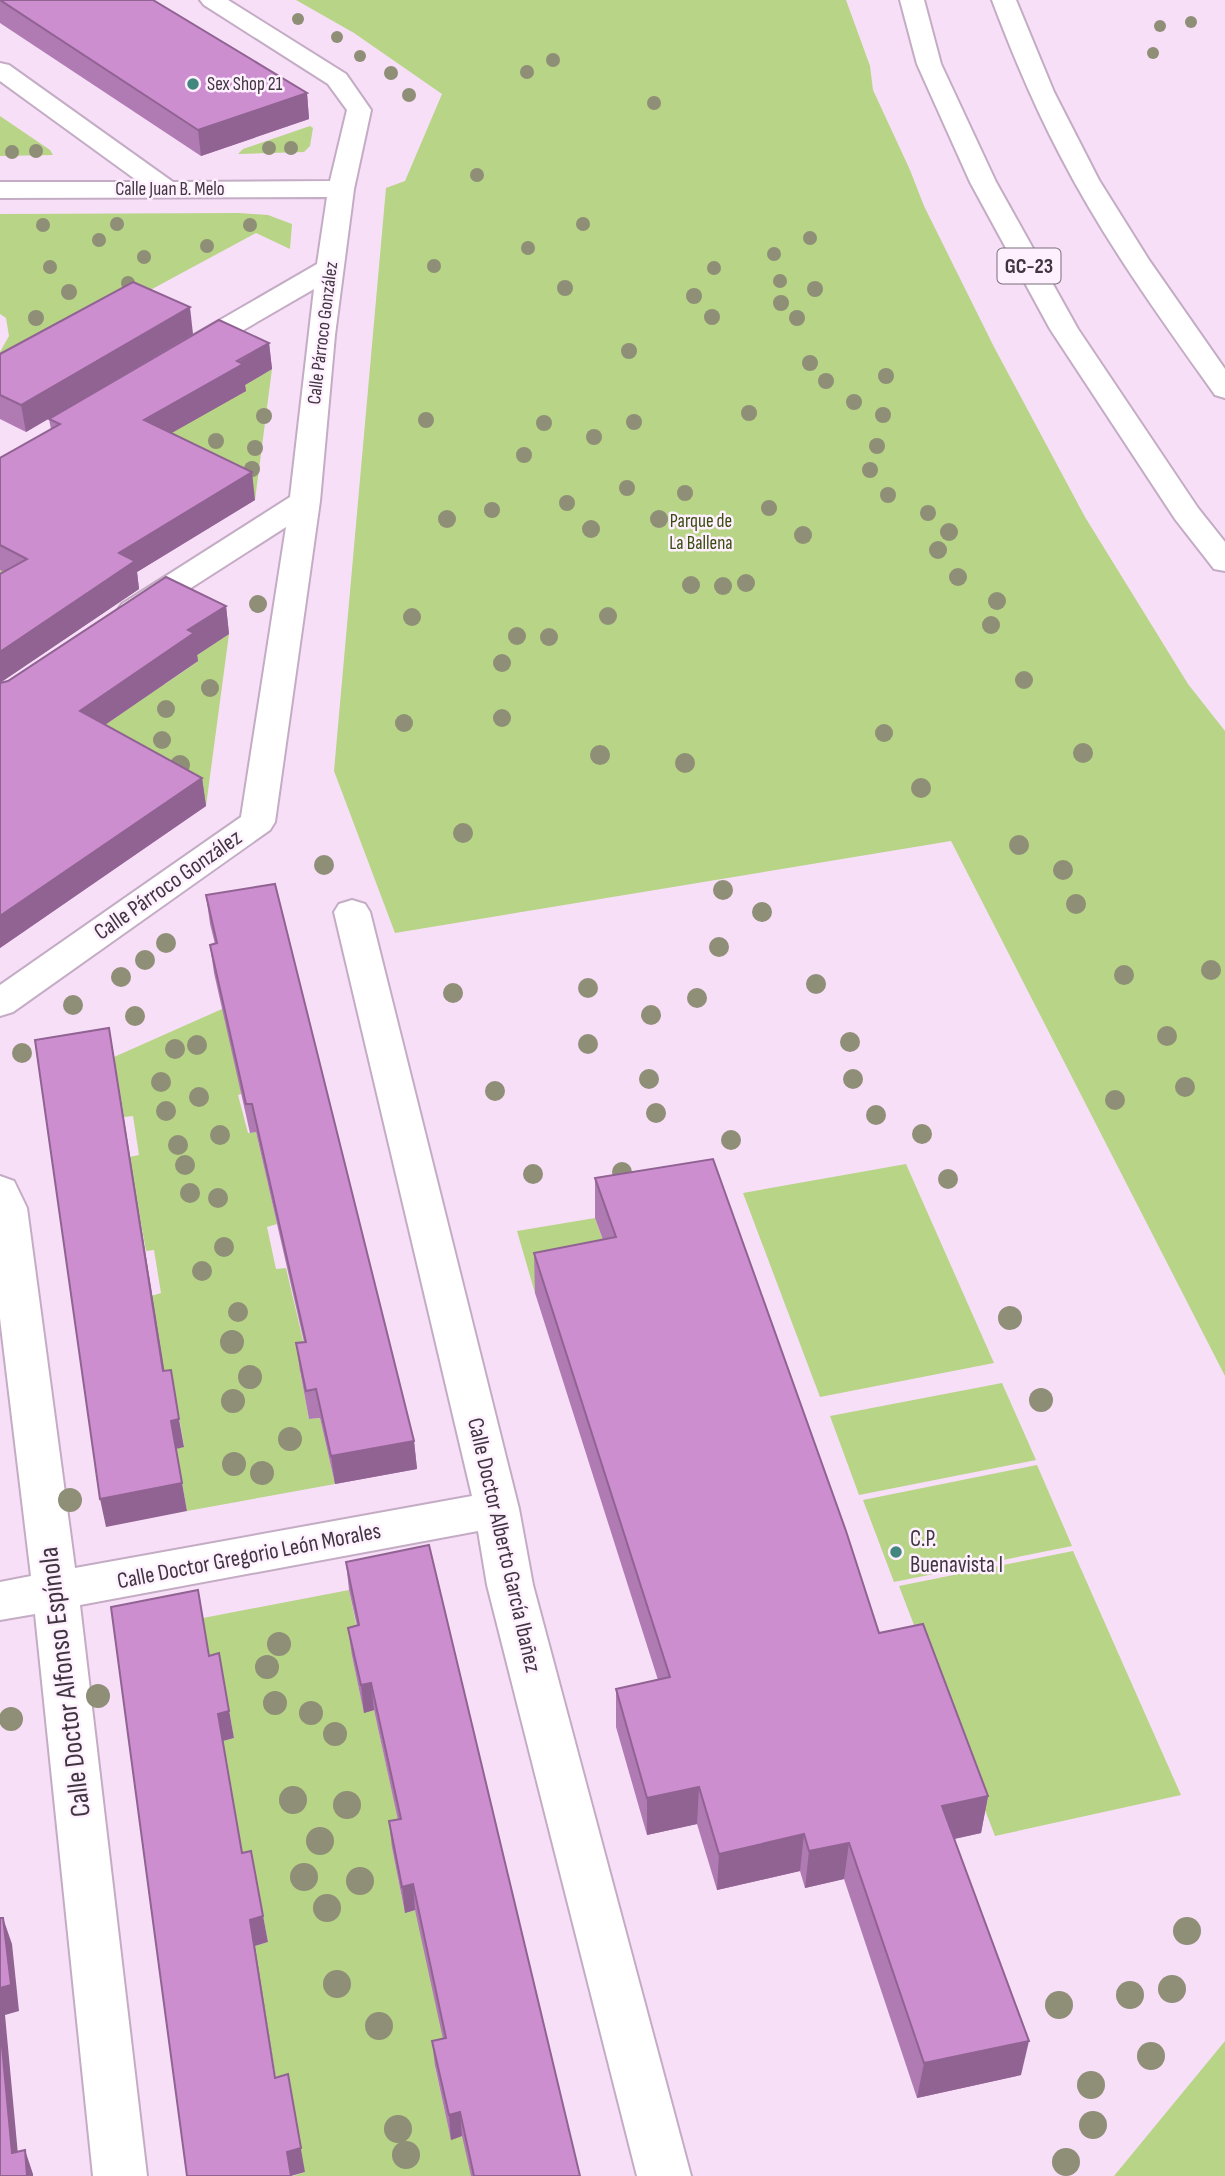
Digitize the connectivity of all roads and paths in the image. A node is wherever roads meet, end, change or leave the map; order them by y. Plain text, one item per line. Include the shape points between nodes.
1 (212, 0) edge
2 (912, 0) edge
3 (1004, 0) edge
4 (0, 70) edge
5 (166, 189) junction
6 (341, 189) junction
7 (0, 190) edge
8 (330, 268) junction
9 (166, 364) edge
10 (1225, 389) edge
11 (305, 501) junction
12 (247, 537) junction
13 (296, 562) junction
14 (1225, 562) edge
15 (113, 625) edge
16 (352, 912) dead end
17 (0, 1003) edge
18 (0, 1191) edge
19 (497, 1509) junction
20 (54, 1592) junction
21 (0, 1601) edge
22 (120, 2176) edge
23 (664, 2176) edge

1 - 6 main road, Calle Párroco González via 337,79 359,110
2 - 14 main road, GC-23 via 929,64 977,170 1050,305 1186,513
3 - 10 main road via 1029,65 1085,178
4 - 5 main road
5 - 6 main road, Calle Juan B. Melo
5 - 7 main road, Calle Juan B. Melo
6 - 8 main road, Calle Párroco González
8 - 9 main road
8 - 11 main road, Calle Párroco González
11 - 12 main road
11 - 13 main road, Calle Párroco González
12 - 13 main road
12 - 15 main road
13 - 17 main road, Calle Párroco González via 258,822
16 - 19 main road, Calle Doctor Alberto García Ibañez
18 - 20 main road, Calle Doctor Alfonso Espínola via 8,1208
19 - 20 main road, Calle Doctor Gregorio León Morales
19 - 23 main road, Calle Doctor Alberto García Ibañez via 510,1585
20 - 21 main road, Calle Doctor Gregorio León Morales
20 - 22 main road, Calle Doctor Alfonso Espínola

